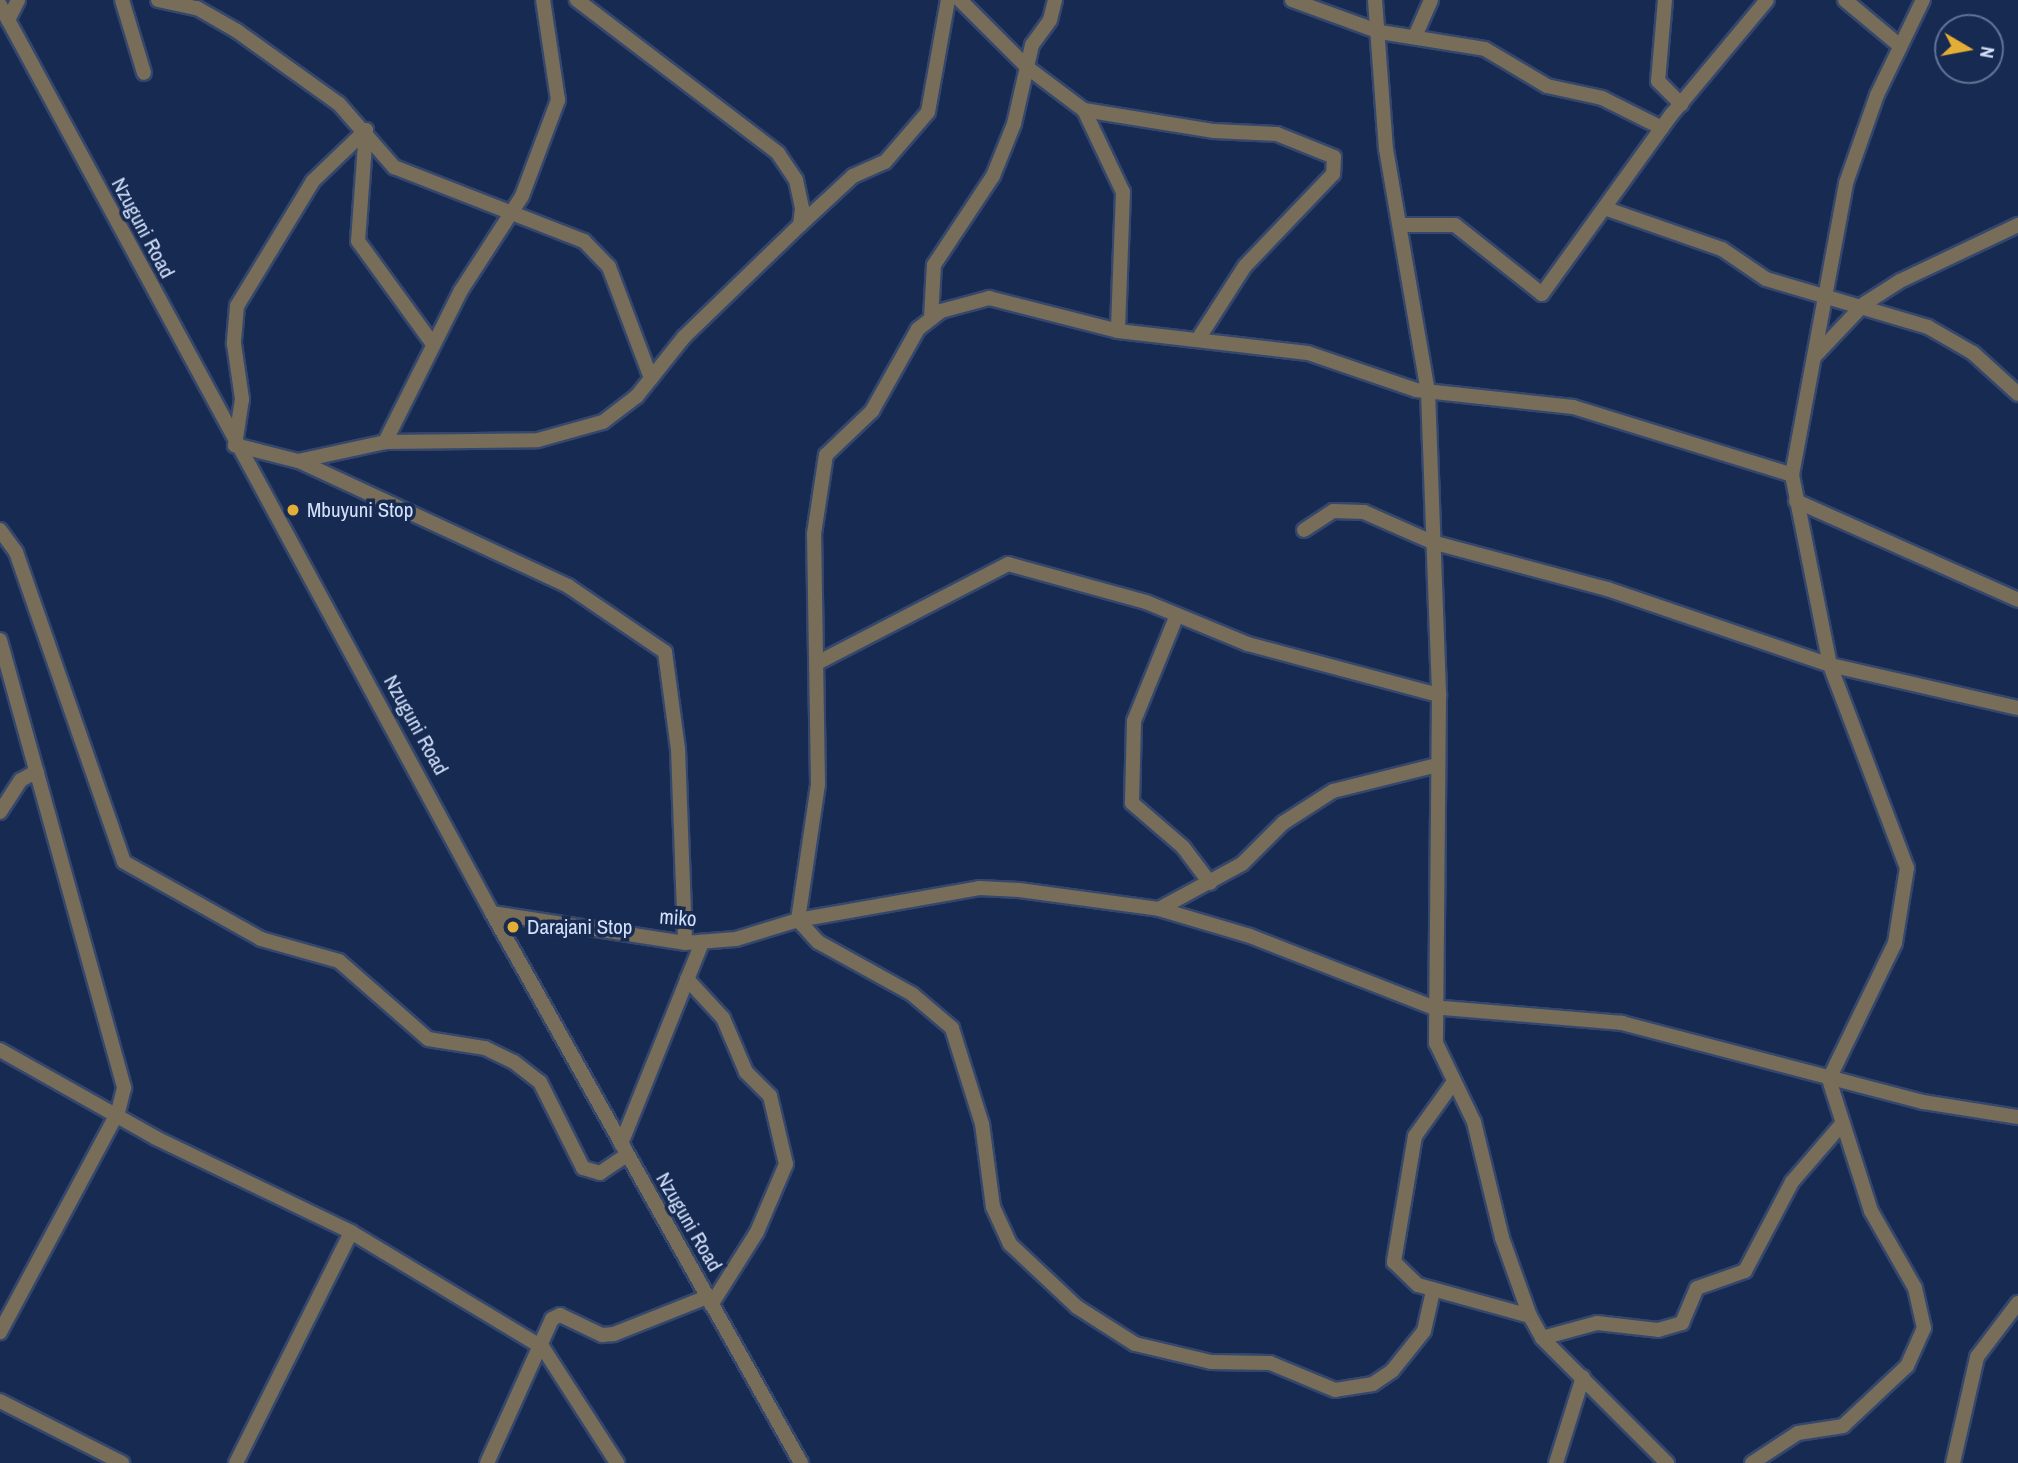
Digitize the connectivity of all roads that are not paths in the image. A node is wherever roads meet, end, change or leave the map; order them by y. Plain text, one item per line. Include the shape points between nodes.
1 (18, 0) edge
2 (122, 0) edge
3 (158, 0) edge
4 (543, 0) edge
5 (577, 0) edge
6 (948, 0) edge
7 (960, 0) edge
8 (1055, 0) edge
9 (1292, 0) edge
10 (1375, 0) edge
11 (1431, 0) edge
12 (1665, 0) edge
13 (1767, 0) edge
14 (1845, 0) edge
15 (1923, 0) edge
16 (3, 12) edge
17 (1380, 32) junction
18 (1416, 34) junction
19 (1900, 46) junction
20 (1028, 68) junction
21 (144, 73) dead end
22 (1681, 104) junction
23 (1084, 110) junction
24 (1662, 128) junction
25 (366, 130) junction
26 (1604, 208) junction
27 (511, 216) junction
28 (800, 225) junction
29 (1401, 225) junction
30 (2018, 225) edge
31 (1824, 296) junction
32 (1864, 304) junction
33 (931, 318) junction
34 (1118, 331) junction
35 (1200, 336) junction
36 (432, 343) junction
37 (1815, 356) junction
38 (651, 378) junction
39 (1428, 392) junction
40 (2018, 394) edge
41 (385, 442) junction
42 (235, 445) junction
43 (298, 461) junction
44 (1792, 475) junction
45 (1797, 501) junction
46 (0, 530) edge
47 (1304, 530) dead end
48 (1432, 542) junction
49 (2011, 598) edge
50 (2018, 610) edge
51 (1177, 615) junction
52 (0, 640) edge
53 (819, 662) junction
54 (1830, 664) junction
55 (1439, 695) junction
56 (2018, 708) edge
57 (1437, 765) junction
58 (37, 771) junction
59 (0, 812) edge
60 (1210, 883) junction
61 (1159, 909) junction
62 (492, 913) junction
63 (798, 920) junction
64 (702, 942) junction
65 (685, 943) junction
66 (687, 979) junction
67 (1432, 1007) junction
68 (0, 1050) edge
69 (1829, 1079) junction
70 (1453, 1083) junction
71 (118, 1112) junction
72 (2018, 1117) edge
73 (1841, 1125) junction
74 (624, 1150) junction
75 (351, 1232) junction
76 (1433, 1291) junction
77 (709, 1301) junction
78 (2018, 1303) edge
79 (1530, 1316) junction
80 (0, 1332) edge
81 (1542, 1338) junction
82 (543, 1348) junction
83 (1583, 1377) junction
84 (0, 1401) edge
85 (122, 1463) edge
86 (236, 1463) edge
87 (488, 1463) edge
88 (617, 1463) edge
89 (801, 1463) edge
90 (1556, 1463) edge
91 (1667, 1463) edge
92 (1752, 1463) edge
93 (1953, 1463) edge

1 - 16 street
2 - 21 street
3 - 25 street via 213,16
4 - 27 street via 558,100
5 - 28 street via 778,153 801,195
6 - 28 street via 928,112 885,162 853,176
7 - 20 street
8 - 20 street via 1050,20 1032,45
9 - 17 street
10 - 17 street
11 - 18 street
12 - 22 street via 1658,81
13 - 22 street
14 - 19 street
15 - 19 street
16 - 42 street, Nzuguni Road
17 - 18 street
17 - 29 street via 1386,149
18 - 24 street via 1485,49 1547,86 1602,98
19 - 31 street via 1852,160
20 - 23 street
20 - 33 street via 993,176 934,265
22 - 24 street
23 - 34 street via 1123,192
23 - 35 street via 1214,131 1277,134 1334,157 1333,174 1245,266
24 - 26 street
25 - 27 street via 394,167
25 - 36 street via 358,240
25 - 42 street via 317,175 237,306 234,344 242,399
26 - 29 street via 1539,294 1455,225
26 - 31 street via 1722,250 1766,279
27 - 36 street
27 - 38 street via 574,235 603,257
28 - 38 street
29 - 39 street
30 - 32 street via 1927,264
31 - 32 street
31 - 37 street
32 - 37 street
32 - 40 street via 1960,344
33 - 34 street via 968,299 989,298
33 - 53 street via 899,358 872,411 826,454 814,534
34 - 35 street
35 - 39 street via 1308,353
36 - 41 street
37 - 44 street
38 - 41 street via 612,415 564,436
39 - 44 street via 1573,407
39 - 48 street
41 - 43 street
42 - 43 street
42 - 62 street, Nzuguni Road
43 - 65 street via 568,586 665,652 678,749
44 - 45 street
45 - 49 street
45 - 54 street
46 - 74 street via 16,552 124,862 261,939 339,961 394,1002 428,1039 485,1048 514,1062 540,1082 583,1168 600,1173
47 - 48 street via 1342,509 1382,518
48 - 54 street via 1607,589
48 - 55 street
49 - 50 street
51 - 53 street via 1023,565 998,565
51 - 55 street via 1248,644
51 - 60 street via 1132,732 1132,803 1183,847
52 - 58 street
53 - 63 street via 818,784
54 - 56 street
54 - 69 street via 1899,833 1908,884 1895,943
55 - 57 street
57 - 60 street via 1333,791
57 - 67 street via 1440,900
58 - 59 street via 21,780
58 - 71 street via 122,1078
60 - 61 street
61 - 63 street, miko via 979,888
61 - 67 street, miko via 1250,936
62 - 65 street, miko
62 - 74 street, Nzuguni Road
63 - 64 street, miko via 763,933
63 - 76 street via 818,942 912,995 952,1028 975,1097 1000,1229 1051,1284 1117,1336 1183,1357 1265,1362 1321,1388 1355,1388 1392,1371 1419,1342
64 - 65 street, miko
64 - 66 street
66 - 74 street
66 - 77 street via 723,1018 746,1072 770,1096 786,1164 757,1232
67 - 69 street, miko via 1622,1023 1745,1051
67 - 70 street via 1436,1043
68 - 71 street
69 - 72 street, miko
69 - 73 street
70 - 76 street via 1415,1136 1393,1254 1406,1279
70 - 79 street via 1474,1122 1502,1238
71 - 75 street via 156,1138
71 - 80 street
73 - 81 street via 1792,1182 1745,1271 1697,1288 1682,1323 1658,1330 1597,1323
73 - 92 street via 1871,1211 1915,1288 1923,1311 1919,1346 1843,1426 1798,1433
74 - 77 street, Nzuguni Road
75 - 82 street
75 - 86 street
76 - 79 street
77 - 82 street via 614,1334 602,1335 560,1315 547,1328
77 - 89 street, Nzuguni Road
78 - 93 street via 1977,1357
79 - 81 street
81 - 83 street
82 - 87 street
82 - 88 street
83 - 90 street
83 - 91 street
84 - 85 street

